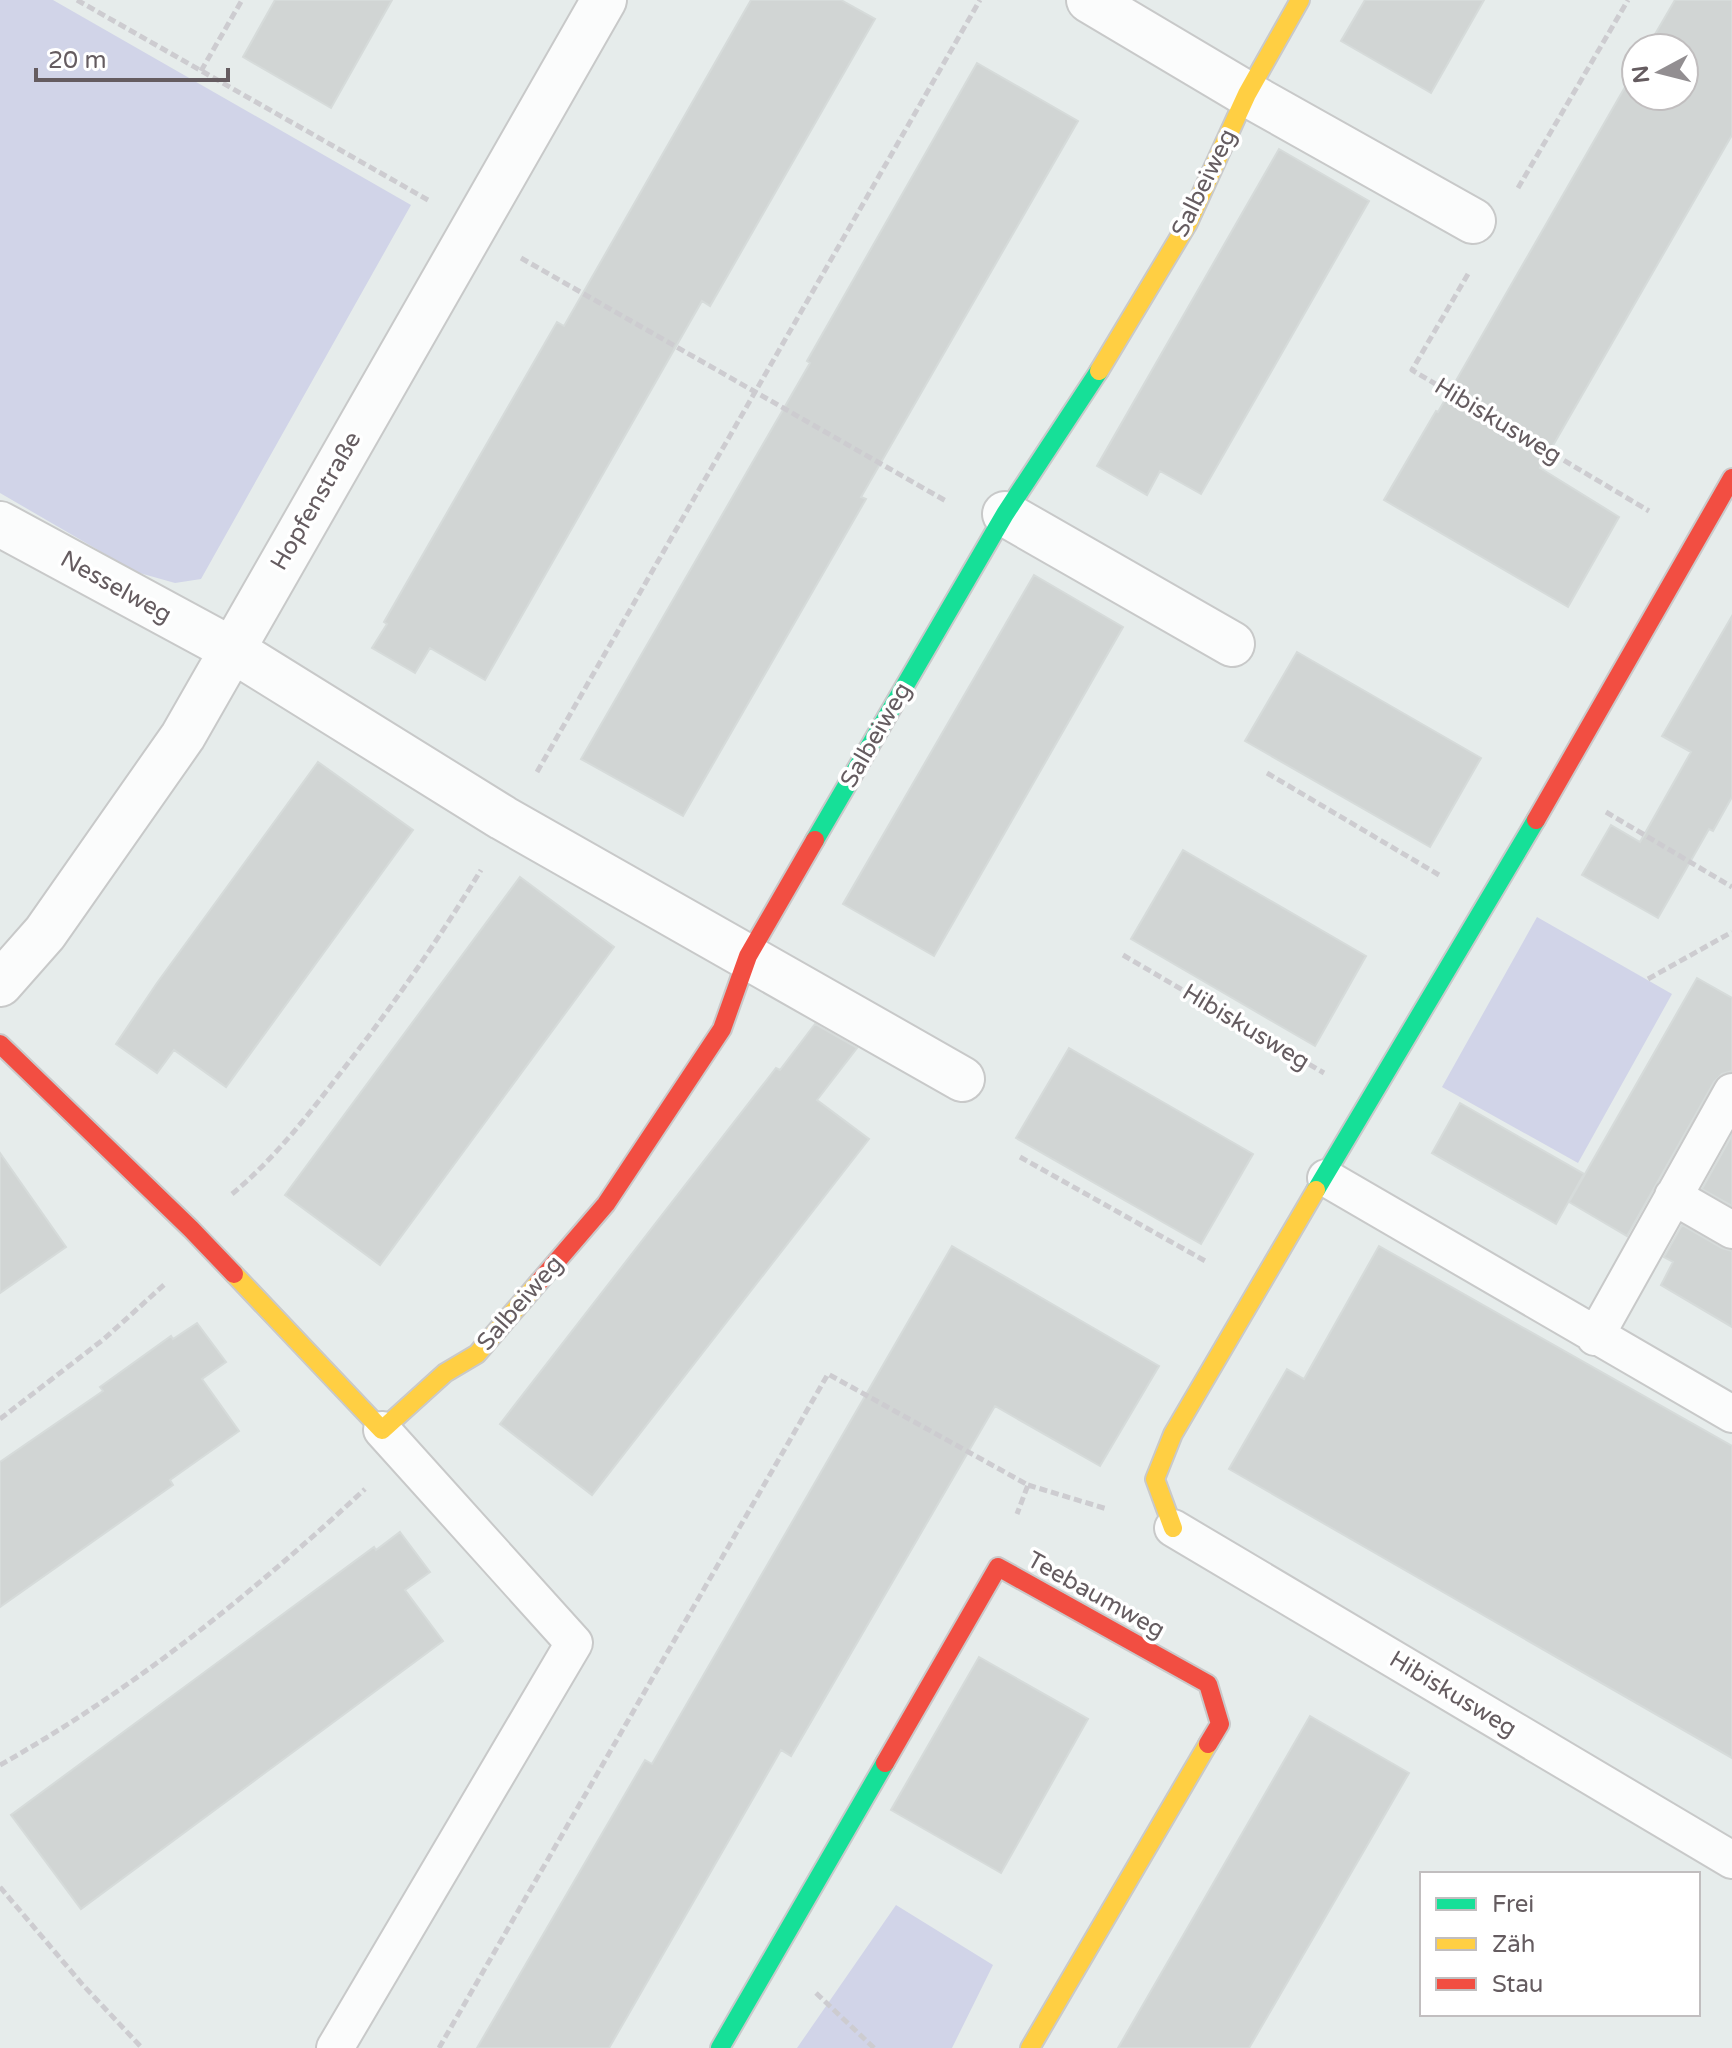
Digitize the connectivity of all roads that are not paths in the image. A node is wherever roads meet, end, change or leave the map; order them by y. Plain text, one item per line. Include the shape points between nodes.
1 (604, 0) edge
2 (1089, 0) edge
3 (1300, 0) edge
4 (1247, 94) junction
5 (1482, 228) road end
6 (1732, 478) edge
7 (1000, 522) junction
8 (0, 524) edge
9 (1232, 644) dead end
10 (231, 649) junction
11 (748, 956) junction
12 (0, 984) edge
13 (0, 1044) edge
14 (962, 1079) dead end
15 (1732, 1092) edge
16 (1326, 1178) junction
17 (1673, 1196) junction
18 (1732, 1230) edge
19 (1595, 1337) junction
20 (1732, 1414) edge
21 (392, 1441) junction
22 (1173, 1528) joint
23 (1732, 1860) edge
24 (335, 2048) edge
25 (720, 2048) edge
26 (1030, 2048) edge

1 - 10 street, Hopfenstraße
2 - 4 street
3 - 4 street, Salbeiweg
4 - 5 street
4 - 7 street, Salbeiweg via 1188,223 1074,412
6 - 16 street
7 - 9 street
7 - 11 street, Salbeiweg
8 - 10 street, Nesselweg
10 - 11 street via 506,820
10 - 12 street, Hopfenstraße via 183,736 45,933
11 - 14 street
11 - 21 street, Salbeiweg via 722,1029 606,1204 477,1354 445,1373
13 - 21 street via 191,1229
15 - 17 lane
16 - 19 lane
16 - 22 street via 1173,1434 1155,1479
17 - 18 lane
17 - 19 lane
19 - 20 lane
21 - 24 lane via 574,1643
22 - 23 lane, Hibiskusweg
25 - 26 street, Teebaumweg via 998,1567 1208,1684 1220,1724

